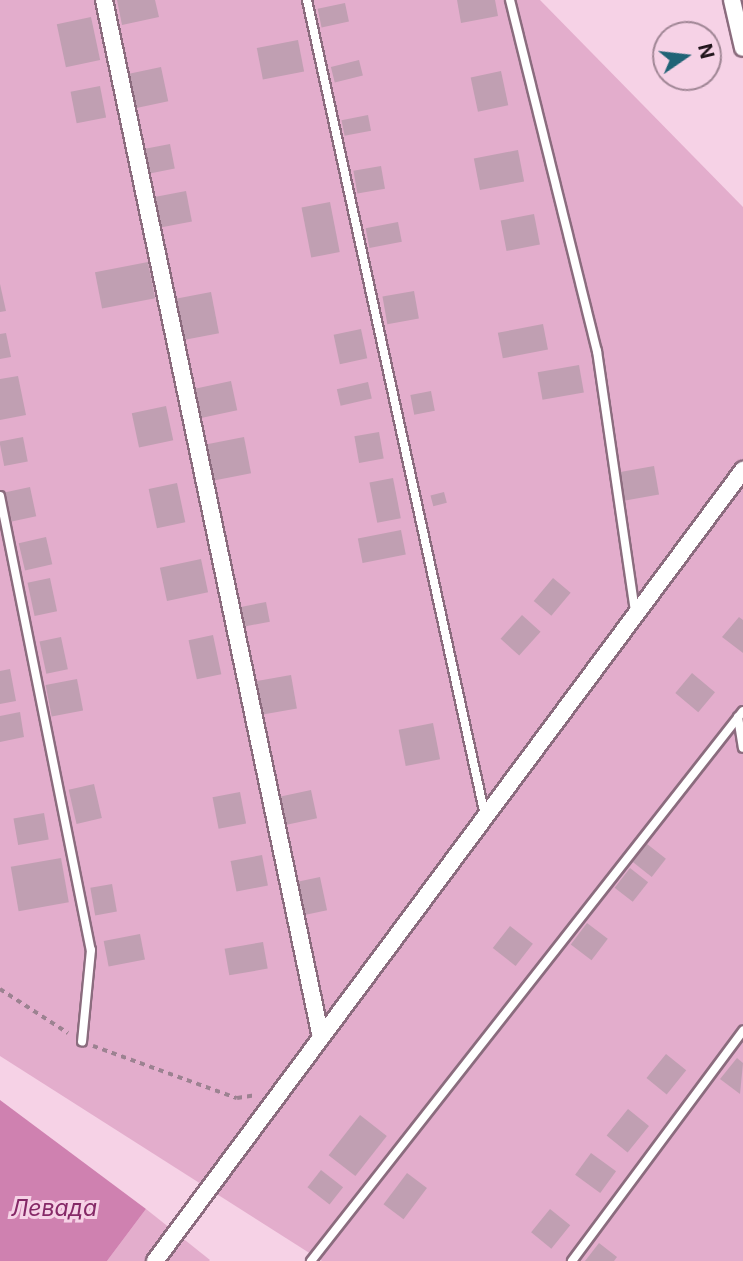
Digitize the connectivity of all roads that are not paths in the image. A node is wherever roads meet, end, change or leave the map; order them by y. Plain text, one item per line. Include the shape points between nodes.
1 (104, 0) edge
2 (307, 0) edge
3 (510, 0) edge
4 (732, 0) edge
5 (743, 48) edge
6 (743, 470) edge
7 (0, 496) edge
8 (635, 616) junction
9 (740, 714) edge
10 (743, 748) edge
11 (485, 819) junction
12 (743, 1031) edge
13 (320, 1033) junction
14 (82, 1042) road end
15 (155, 1261) edge
16 (311, 1261) edge
17 (572, 1261) edge

1 - 13 street
2 - 11 lane
3 - 8 lane via 597,351
4 - 5 street
6 - 8 street
7 - 14 lane via 91,950
8 - 11 street
9 - 10 lane
9 - 16 lane
11 - 13 street
12 - 17 lane
13 - 15 street via 285,1091

